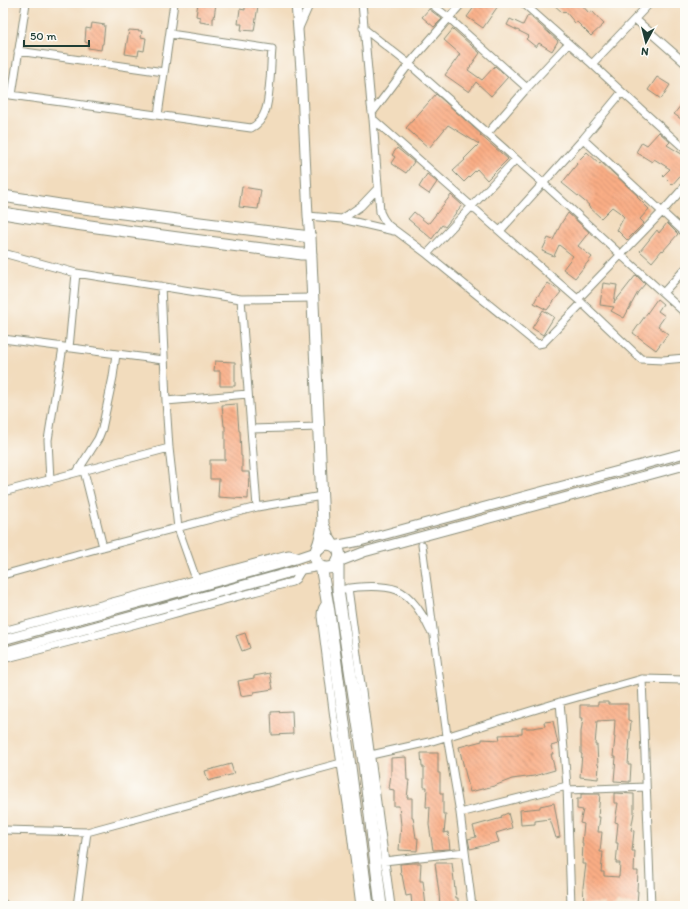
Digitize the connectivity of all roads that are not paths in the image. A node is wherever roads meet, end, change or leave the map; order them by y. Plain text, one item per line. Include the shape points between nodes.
1 (26, 3) edge
2 (174, 3) edge
3 (296, 3) edge
4 (311, 3) edge
5 (362, 3) edge
6 (430, 3) edge
7 (462, 3) edge
8 (523, 3) edge
9 (650, 3) edge
10 (644, 6) edge
11 (449, 18) junction
12 (635, 19) junction
13 (363, 28) junction
14 (298, 29) junction
15 (170, 34) junction
16 (568, 44) junction
17 (671, 50) junction
18 (18, 51) junction
19 (685, 56) edge
20 (685, 63) edge
21 (409, 64) junction
22 (592, 64) junction
23 (164, 72) junction
24 (527, 88) junction
25 (622, 92) junction
26 (3, 94) edge
27 (12, 95) junction
28 (158, 114) junction
29 (372, 116) junction
30 (487, 134) junction
31 (583, 139) junction
32 (685, 148) edge
33 (516, 160) junction
34 (543, 183) junction
35 (685, 186) edge
36 (378, 188) junction
37 (3, 196) edge
38 (472, 206) junction
39 (662, 212) junction
40 (3, 213) edge
41 (308, 216) junction
42 (342, 219) junction
43 (396, 231) junction
44 (500, 231) junction
45 (685, 233) edge
46 (310, 238) junction
47 (3, 253) edge
48 (311, 254) junction
49 (428, 254) junction
50 (621, 255) junction
51 (685, 269) edge
52 (76, 273) junction
53 (161, 286) junction
54 (663, 293) junction
55 (313, 298) junction
56 (241, 299) junction
57 (580, 301) junction
58 (685, 313) edge
59 (3, 339) edge
60 (66, 347) junction
61 (116, 354) junction
62 (685, 358) edge
63 (163, 360) junction
64 (248, 394) junction
65 (166, 401) junction
66 (319, 427) junction
67 (251, 429) junction
68 (169, 448) junction
69 (685, 453) edge
70 (685, 465) edge
71 (80, 472) junction
72 (50, 481) junction
73 (3, 492) edge
74 (322, 496) junction
75 (257, 507) junction
76 (323, 524) junction
77 (178, 528) junction
78 (422, 545) dead end
79 (334, 546) junction
80 (103, 547) junction
81 (316, 551) junction
82 (301, 558) junction
83 (338, 563) junction
84 (321, 566) junction
85 (302, 569) junction
86 (3, 575) edge
87 (196, 579) junction
88 (343, 589) junction
89 (327, 603) junction
90 (3, 631) edge
91 (433, 637) junction
92 (3, 640) edge
93 (3, 652) edge
94 (3, 659) edge
95 (642, 679) junction
96 (685, 680) edge
97 (560, 702) junction
98 (447, 736) junction
99 (371, 755) junction
100 (341, 763) junction
101 (646, 787) junction
102 (567, 788) junction
103 (460, 813) junction
104 (3, 830) edge
105 (88, 832) junction
106 (465, 852) junction
107 (384, 861) junction
108 (3, 903) edge
109 (5, 906) edge
110 (77, 906) edge
111 (360, 906) edge
112 (368, 906) edge
113 (382, 906) edge
114 (391, 906) edge
115 (472, 906) edge
116 (571, 906) edge
117 (651, 906) edge

1 - 18 street
2 - 15 street
3 - 14 main road
4 - 14 street
5 - 13 street
6 - 11 street
7 - 11 street
8 - 16 street
9 - 10 street
10 - 12 street
11 - 21 street
11 - 24 street
12 - 17 street
12 - 22 street
13 - 21 street
13 - 29 street
14 - 41 main road
15 - 23 street
15 - 28 street via 272,49 267,104 262,118 252,128
16 - 22 street
16 - 24 street
17 - 19 street
17 - 20 street
18 - 23 street
18 - 27 street
21 - 29 street
21 - 30 street
22 - 25 street
23 - 28 street
24 - 30 street
25 - 31 street
25 - 32 street
26 - 27 street
27 - 28 street
29 - 36 street
29 - 38 street
30 - 33 street
31 - 34 street
31 - 39 street
33 - 34 street
33 - 38 street
34 - 44 street
34 - 50 street
35 - 39 street
36 - 42 street via 361,206
36 - 43 street via 380,212 388,225
37 - 46 main road
38 - 44 street
38 - 49 street
39 - 45 street
39 - 50 street
40 - 48 main road via 181,239
41 - 42 street
41 - 46 main road
42 - 43 street
43 - 49 street
44 - 57 street
46 - 48 main road
47 - 52 street
48 - 55 main road
49 - 57 street via 538,344 543,343
50 - 54 street
50 - 57 street
51 - 54 street
52 - 53 street
52 - 60 street
53 - 56 street
53 - 63 street
54 - 58 street
55 - 56 street
55 - 66 main road
56 - 64 street
57 - 62 street via 641,358
59 - 60 street
60 - 61 street
60 - 72 street via 48,440
61 - 63 street
61 - 71 street via 102,429
63 - 65 street
64 - 65 street
64 - 67 street
65 - 68 street
66 - 67 street
66 - 74 main road
67 - 75 street
68 - 71 street
68 - 77 street
69 - 79 main road
70 - 83 main road via 364,552
71 - 72 street
71 - 80 street
72 - 73 street
74 - 75 street
74 - 76 main road
75 - 77 street
76 - 79 main road
76 - 81 main road
77 - 80 street
77 - 87 street
78 - 91 street
79 - 81 main road via 323,545
79 - 83 main road via 340,556
80 - 86 street
81 - 82 main road
81 - 84 main road via 317,562
82 - 87 street via 284,555
82 - 92 main road
83 - 84 main road via 331,568
83 - 88 main road
84 - 85 main road
84 - 89 main road
85 - 93 main road
85 - 94 street via 292,582
87 - 90 street
88 - 91 street via 361,586 381,587 405,594 415,605
88 - 99 street
88 - 113 main road
89 - 100 street via 322,608 320,616
89 - 112 main road
91 - 98 street
95 - 96 street
95 - 97 street
95 - 101 street
97 - 98 street
97 - 102 street
98 - 99 street
98 - 103 street
99 - 107 street
100 - 105 street
100 - 111 street
101 - 102 street
101 - 117 street
102 - 103 street
102 - 116 street
103 - 106 street
104 - 105 street
105 - 110 street
106 - 107 street
106 - 115 street
107 - 114 street
108 - 109 street

